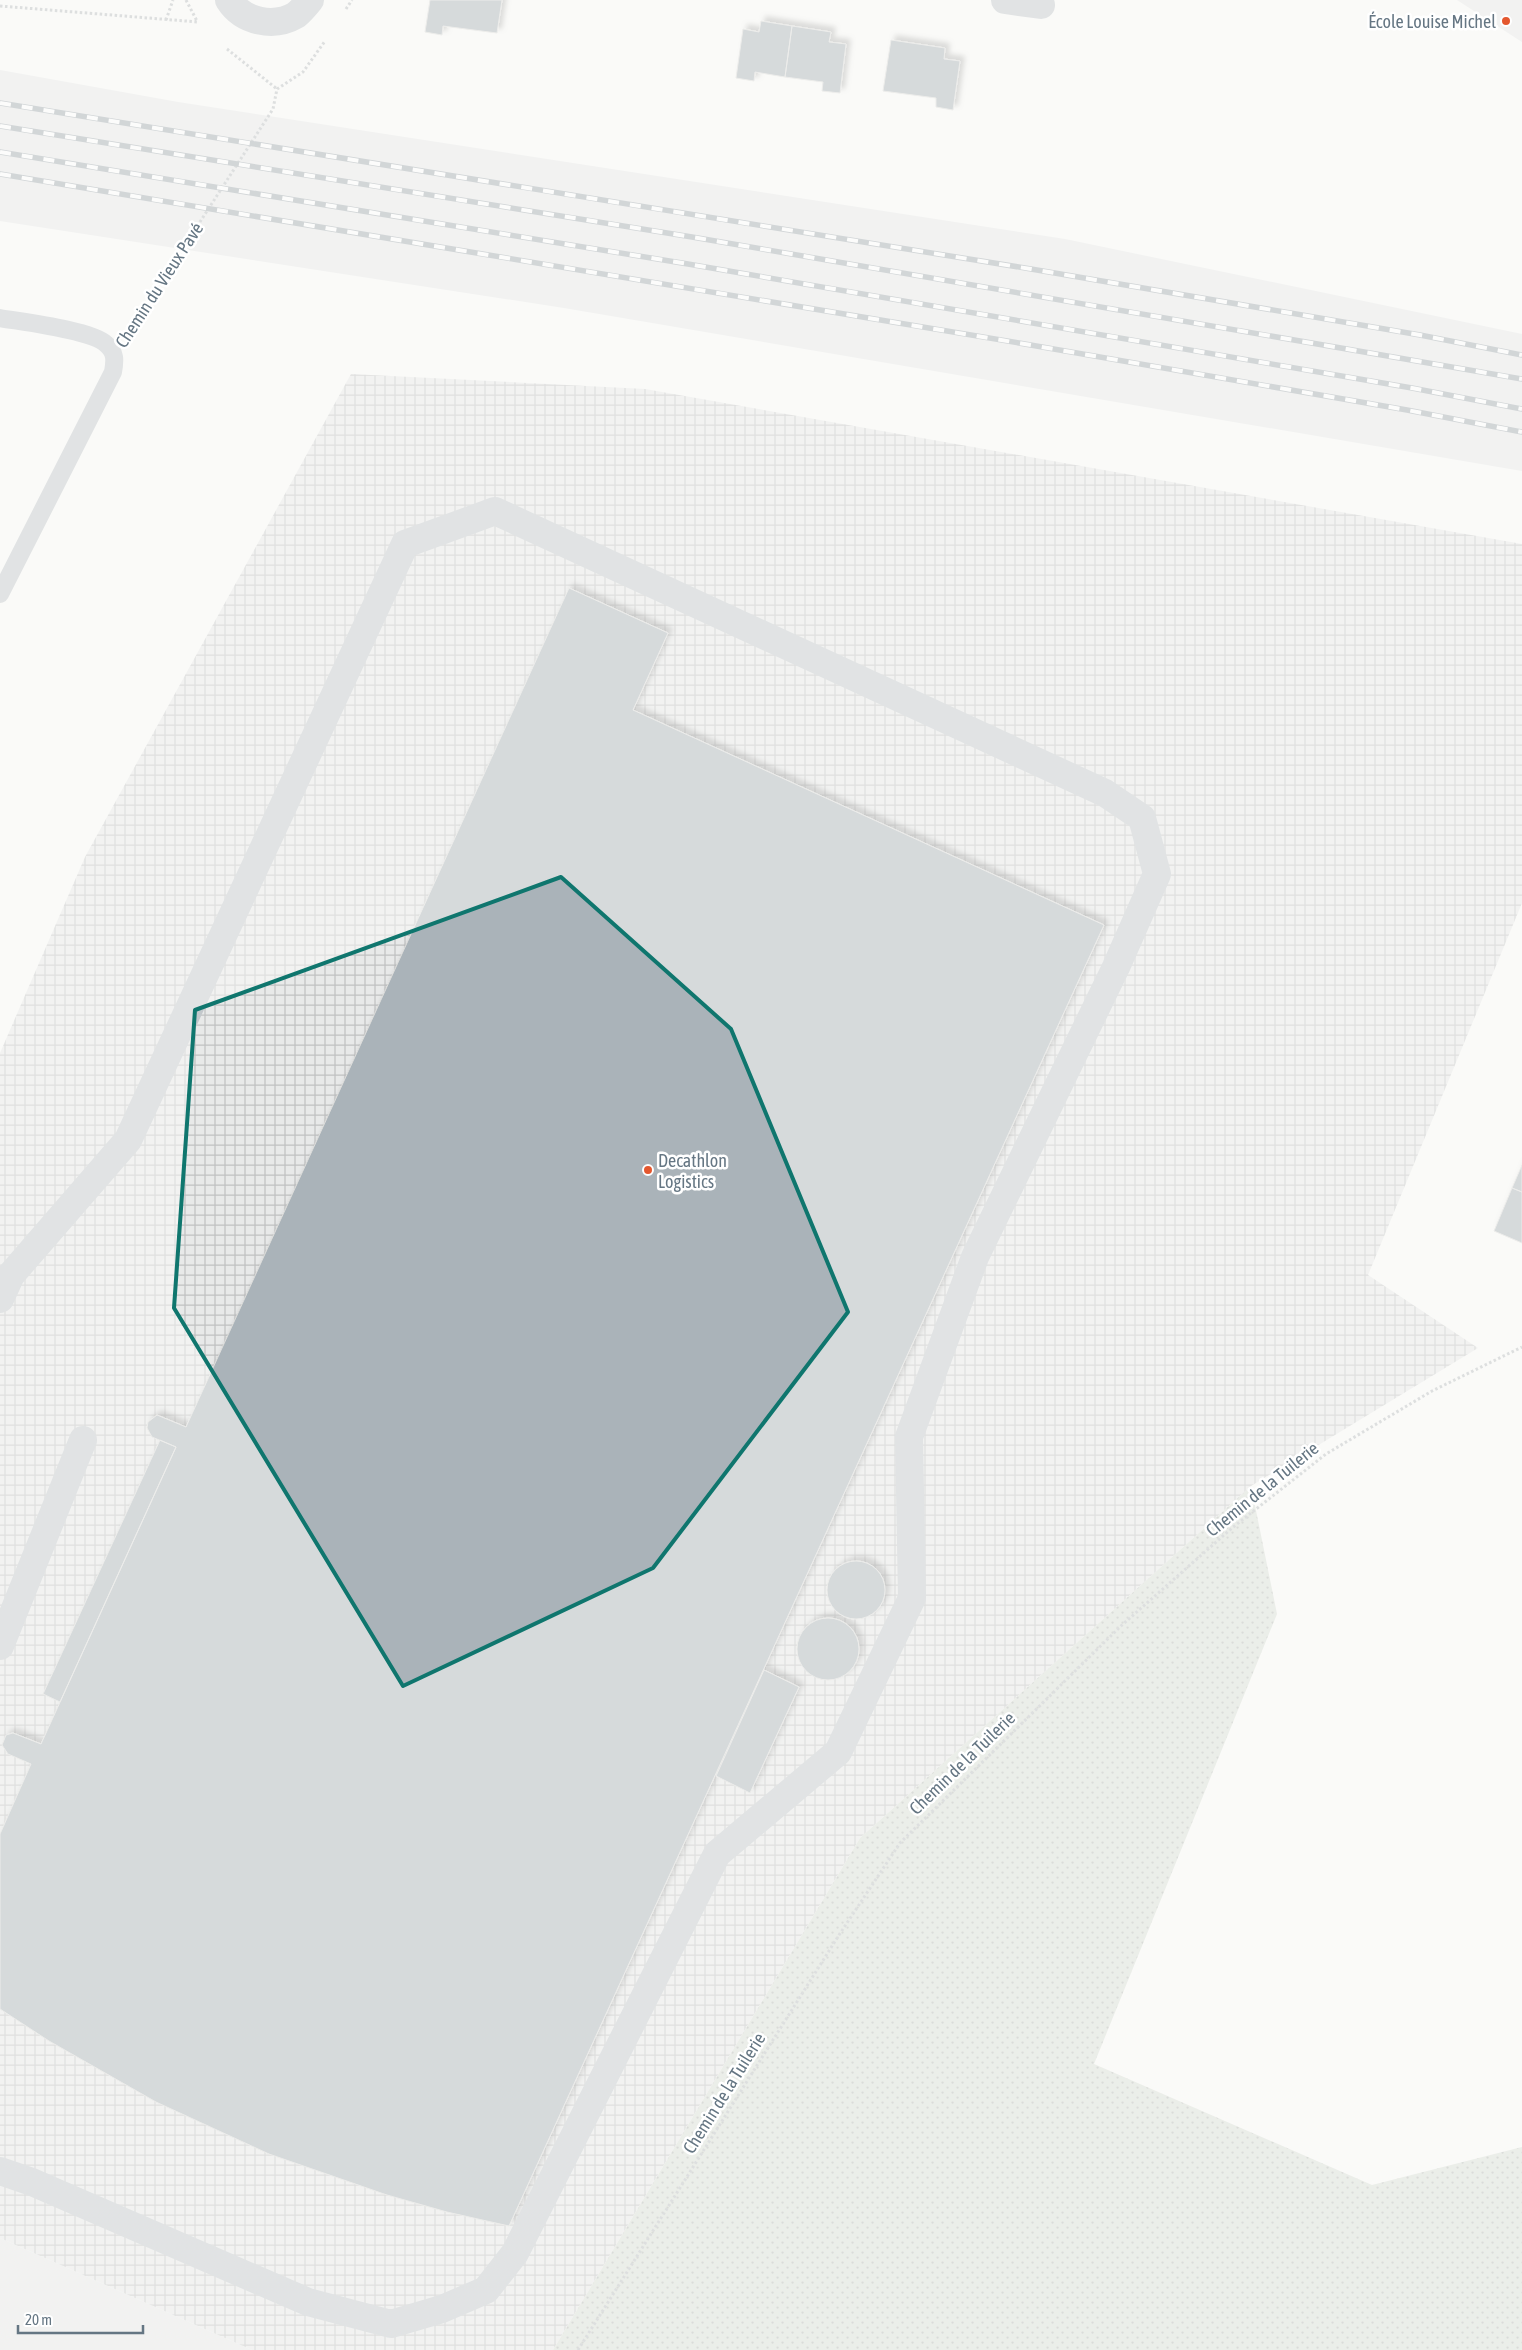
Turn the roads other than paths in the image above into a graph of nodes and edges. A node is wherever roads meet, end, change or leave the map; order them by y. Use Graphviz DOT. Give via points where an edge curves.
graph roads {
  1 [pos="229,0"];
  2 [pos="310,0"];
  3 [pos="1005,0"];
  4 [pos="1041,6"];
  5 [pos="0,318"];
  6 [pos="0,594"];
  7 [pos="0,1299"];
  8 [pos="83,1440"];
  9 [pos="0,1646"];
  10 [pos="0,2171"];
  1 -- 2 [label="street" via="244,15 261,22 280,22 297,14"];
  3 -- 4 [label="street"];
  5 -- 6 [label="lane, Chemin du Vieux Pavé" via="87,335 105,342 114,355 113,372"];
  7 -- 10 [label="street" via="11,1275 128,1140 405,544 495,511 1105,793 1142,818 1157,874 1116,967 975,1257 909,1437 912,1598 838,1752 717,1854 515,2253 486,2290 391,2324 308,2302"];
  8 -- 9 [label="street"];
}
